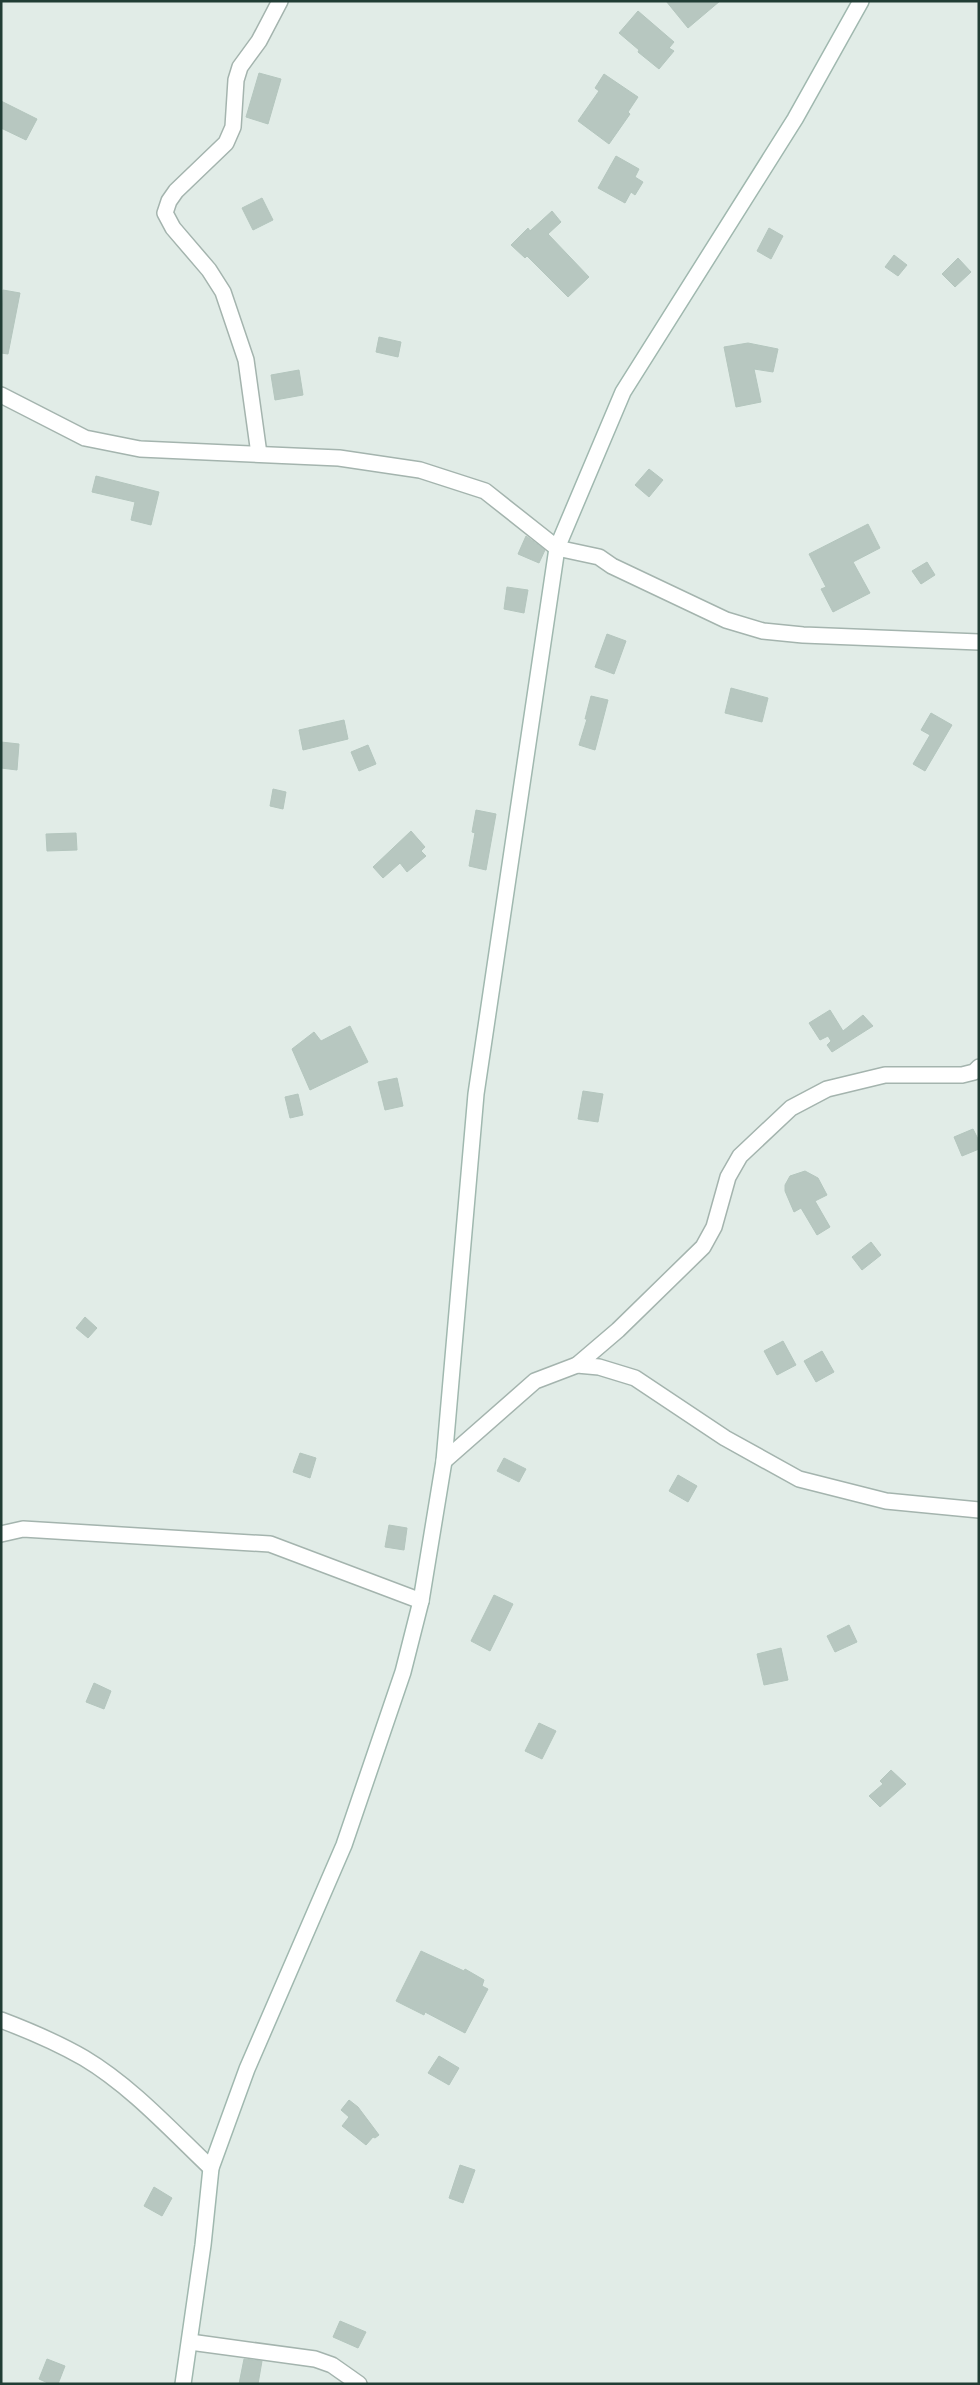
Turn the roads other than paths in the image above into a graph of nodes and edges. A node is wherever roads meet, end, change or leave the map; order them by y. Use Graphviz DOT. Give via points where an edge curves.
graph roads {
  1 [pos="280,1"];
  2 [pos="862,1"];
  3 [pos="1,396"];
  4 [pos="259,454"];
  5 [pos="557,548"];
  6 [pos="979,642"];
  7 [pos="979,1067"];
  8 [pos="577,1365"];
  9 [pos="444,1461"];
  10 [pos="979,1510"];
  11 [pos="1,1534"];
  12 [pos="421,1601"];
  13 [pos="1,2020"];
  14 [pos="211,2168"];
  15 [pos="190,2342"];
  16 [pos="183,2384"];
  17 [pos="359,2384"];
  1 -- 4 [label="street" via="259,41 240,67 233,127 226,143 176,191 166,213 173,228 209,270 223,292 246,360"];
  2 -- 5 [label="street" via="795,119 623,392"];
  3 -- 4 [label="street" via="85,438 140,449"];
  4 -- 5 [label="street" via="339,458 429,473 485,491"];
  5 -- 6 [label="street" via="599,557 726,620 763,631"];
  5 -- 9 [label="street" via="476,1094"];
  7 -- 8 [label="street" via="962,1075 885,1075 827,1089 791,1108 740,1156 728,1177 714,1227 703,1247"];
  8 -- 9 [label="street" via="535,1381"];
  8 -- 10 [label="street" via="599,1367 635,1378 726,1438 799,1479 886,1501"];
  9 -- 12 [label="street"];
  11 -- 12 [label="street" via="23,1529 270,1544"];
  12 -- 14 [label="street" via="403,1672 344,1845 247,2069"];
  13 -- 14 [label="street" via="86,2059 124,2087"];
  14 -- 15 [label="street"];
  15 -- 16 [label="street"];
  15 -- 17 [label="street" via="315,2358"];
}
